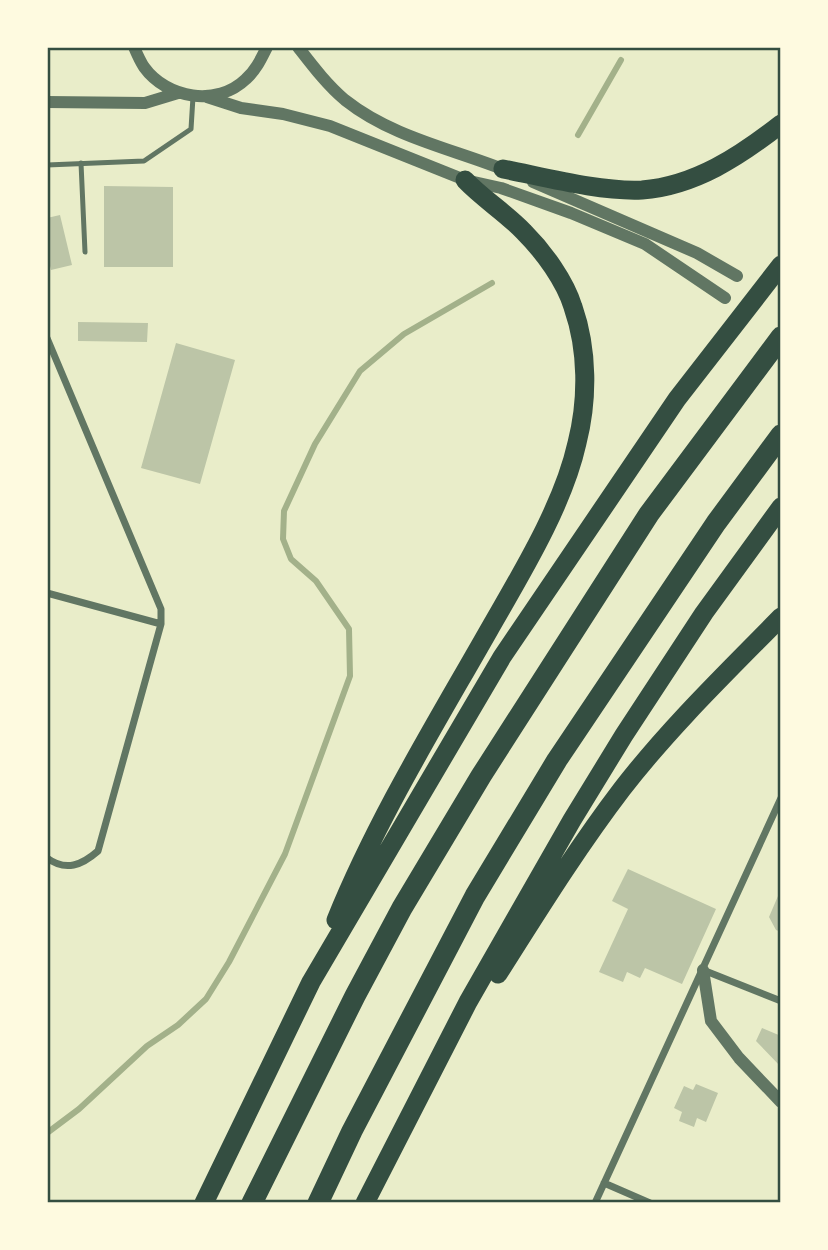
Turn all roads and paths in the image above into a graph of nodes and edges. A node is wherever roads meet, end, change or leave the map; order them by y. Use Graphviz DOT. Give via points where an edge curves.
graph roads {
  1 [pos="134,47"];
  2 [pos="267,47"];
  3 [pos="298,47"];
  4 [pos="178,93"];
  5 [pos="193,96"];
  6 [pos="207,96"];
  7 [pos="47,102"];
  8 [pos="781,124"];
  9 [pos="50,163"];
  10 [pos="81,163"];
  11 [pos="503,169"];
  12 [pos="465,180"];
  13 [pos="85,252"];
  14 [pos="781,265"];
  15 [pos="737,276"];
  16 [pos="725,298"];
  17 [pos="781,337"];
  18 [pos="47,338"];
  19 [pos="781,435"];
  20 [pos="781,507"];
  21 [pos="47,593"];
  22 [pos="781,617"];
  23 [pos="161,624"];
  24 [pos="781,798"];
  25 [pos="47,858"];
  26 [pos="703,970"];
  27 [pos="311,982"];
  28 [pos="781,1001"];
  29 [pos="421,1096"];
  30 [pos="781,1102"];
  31 [pos="604,1183"];
  32 [pos="204,1203"];
  33 [pos="253,1203"];
  34 [pos="318,1203"];
  35 [pos="365,1203"];
  36 [pos="594,1203"];
  37 [pos="650,1203"];
  1 -- 4 [label="street" via="144,67"];
  2 -- 6 [label="street" via="245,81"];
  3 -- 11 [label="street" via="344,99 364,113 419,140"];
  4 -- 5 [label="street"];
  4 -- 7 [label="street" via="145,103"];
  5 -- 6 [label="street"];
  5 -- 10 [label="lane" via="191,129 145,161"];
  6 -- 12 [label="street" via="241,108 330,126"];
  8 -- 11 [label="highway" via="730,162 674,184 642,190"];
  9 -- 10 [label="lane"];
  10 -- 13 [label="lane"];
  11 -- 15 [label="street" via="661,236"];
  12 -- 16 [label="street" via="500,188 624,234"];
  12 -- 27 [label="highway" via="525,232 573,306 584,365 578,443 566,480 520,576 402,782 350,886"];
  14 -- 27 [label="highway" via="677,399 502,657"];
  17 -- 33 [label="highway" via="649,514 481,775 390,930"];
  18 -- 23 [label="street" via="161,609"];
  19 -- 34 [label="highway" via="716,523 557,760 475,897"];
  20 -- 29 [label="highway" via="705,613 596,781 468,1002"];
  21 -- 23 [label="street"];
  22 -- 29 [label="highway" via="676,724 622,789 562,873"];
  23 -- 25 [label="street" via="98,851 85,862 68,867"];
  24 -- 26 [label="street"];
  26 -- 28 [label="street"];
  26 -- 30 [label="street" via="711,1021"];
  26 -- 31 [label="street"];
  27 -- 32 [label="highway"];
  29 -- 35 [label="highway"];
  31 -- 36 [label="street"];
  31 -- 37 [label="street"];
}
